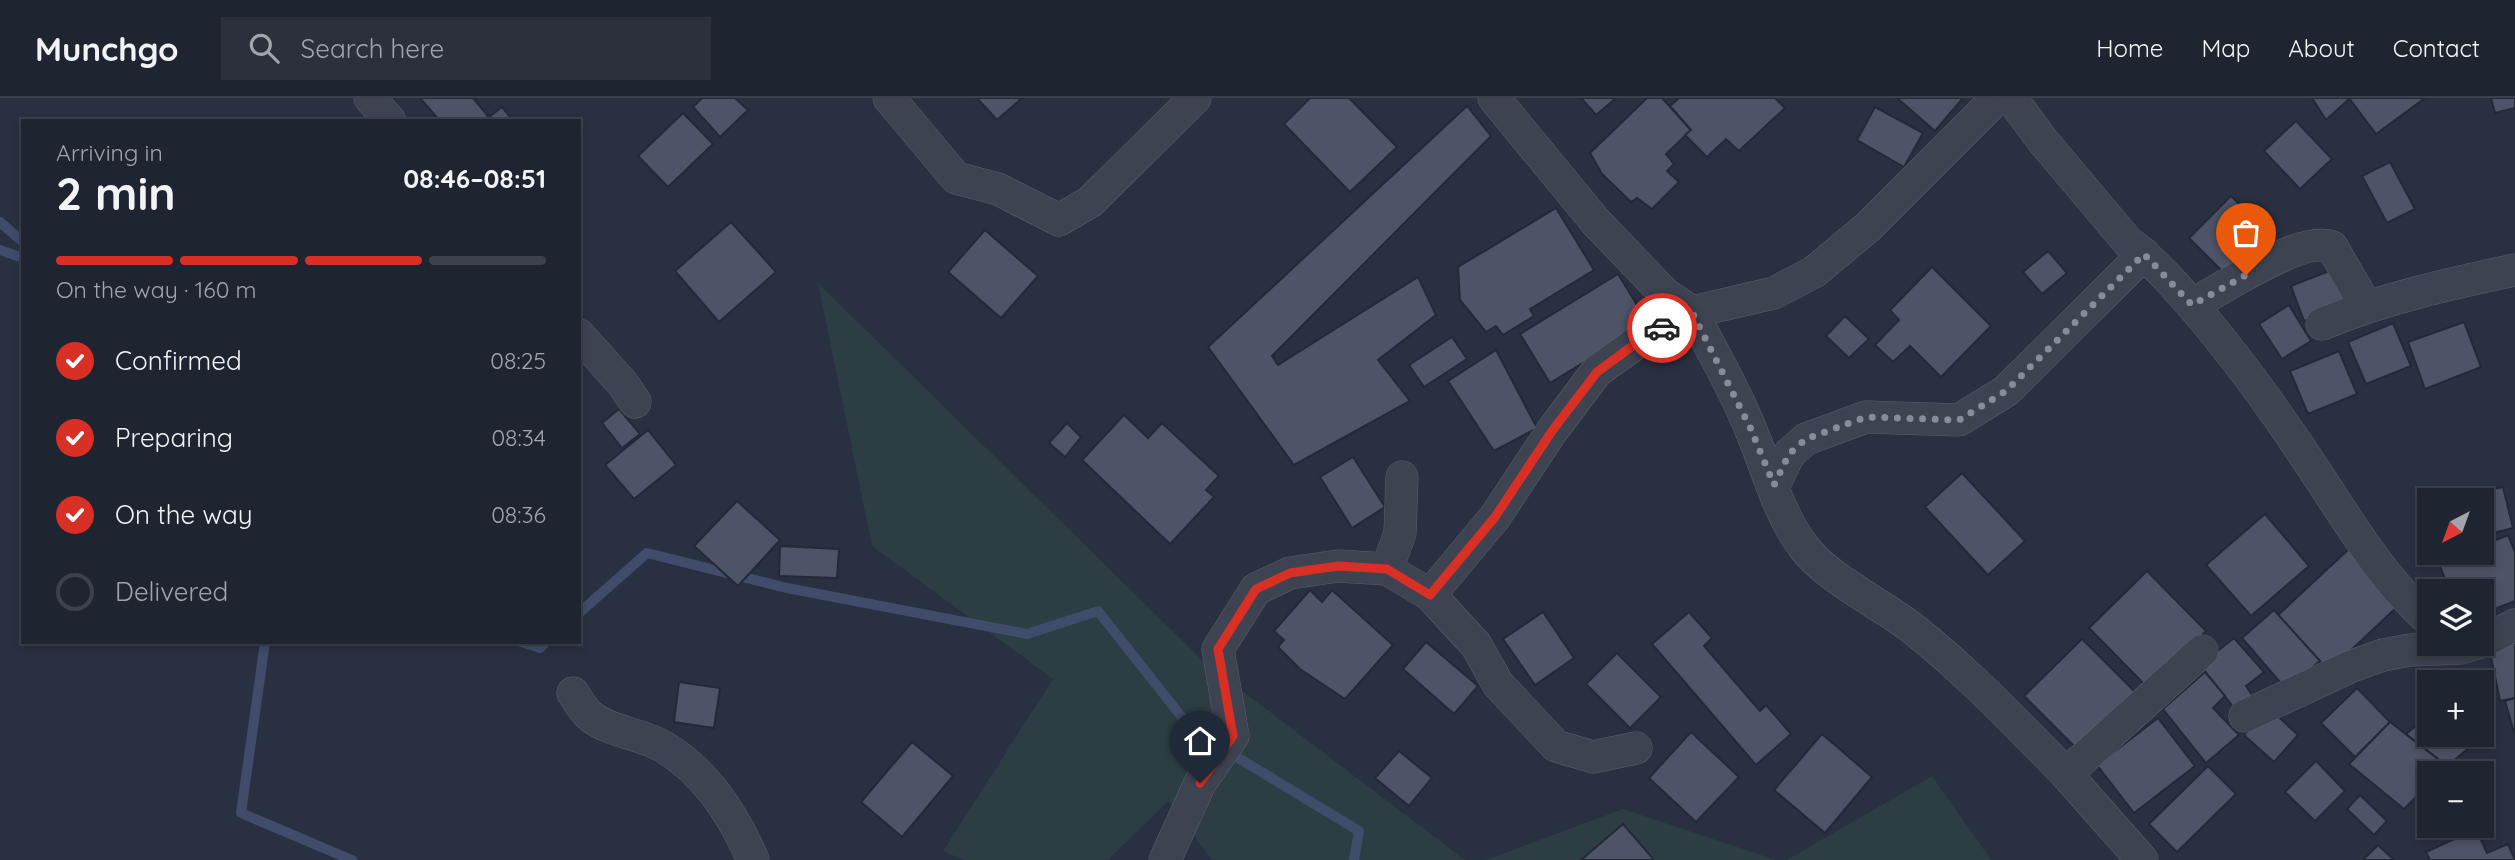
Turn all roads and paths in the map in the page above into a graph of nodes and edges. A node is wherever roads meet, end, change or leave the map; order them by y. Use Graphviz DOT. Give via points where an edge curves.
graph roads {
  1 [pos="889,98"];
  2 [pos="1195,98"];
  3 [pos="1494,98"];
  4 [pos="1997,98"];
  5 [pos="2011,98"];
  6 [pos="2144,254"];
  7 [pos="2515,270"];
  8 [pos="2192,305"];
  9 [pos="2366,306"];
  10 [pos="1692,312"];
  11 [pos="2322,324"];
  12 [pos="581,337"];
  13 [pos="635,402"];
  14 [pos="1402,477"];
  15 [pos="1774,485"];
  16 [pos="1387,569"];
  17 [pos="1430,595"];
  18 [pos="2417,610"];
  19 [pos="2515,625"];
  20 [pos="2494,634"];
  21 [pos="2417,649"];
  22 [pos="2202,651"];
  23 [pos="573,693"];
  24 [pos="2245,716"];
  25 [pos="1636,748"];
  26 [pos="2066,774"];
  27 [pos="752,860"];
  28 [pos="1165,860"];
  29 [pos="2142,860"];
  1 -- 2 [label="street" via="956,178 998,189 1059,220 1090,202"];
  3 -- 10 [label="street" via="1596,222 1665,294"];
  4 -- 10 [label="street" via="1868,227 1814,272 1774,293"];
  5 -- 6 [label="street" via="2128,242"];
  6 -- 8 [label="street"];
  6 -- 15 [label="street" via="2006,391 1959,420 1866,417 1806,439 1789,454"];
  7 -- 9 [label="street"];
  8 -- 9 [label="street" via="2264,263 2324,243 2339,257"];
  8 -- 18 [label="street" via="2272,408 2360,540"];
  9 -- 11 [label="street"];
  10 -- 15 [label="street"];
  10 -- 17 [label="street" via="1642,339 1597,372 1495,517"];
  12 -- 13 [label="street"];
  14 -- 16 [label="street" via="1400,533"];
  15 -- 26 [label="street" via="1789,524 1821,565 1943,653"];
  16 -- 17 [label="street"];
  16 -- 28 [label="street" via="1314,569 1290,573 1256,589 1218,649 1233,736 1200,783"];
  17 -- 25 [label="street" via="1476,645 1498,684 1556,746 1593,757"];
  19 -- 20 [label="street"];
  21 -- 24 [label="street" via="2383,655 2340,671"];
  22 -- 26 [label="street"];
  23 -- 27 [label="street" via="588,715 663,746 690,768 731,814"];
  26 -- 29 [label="street"];
}
